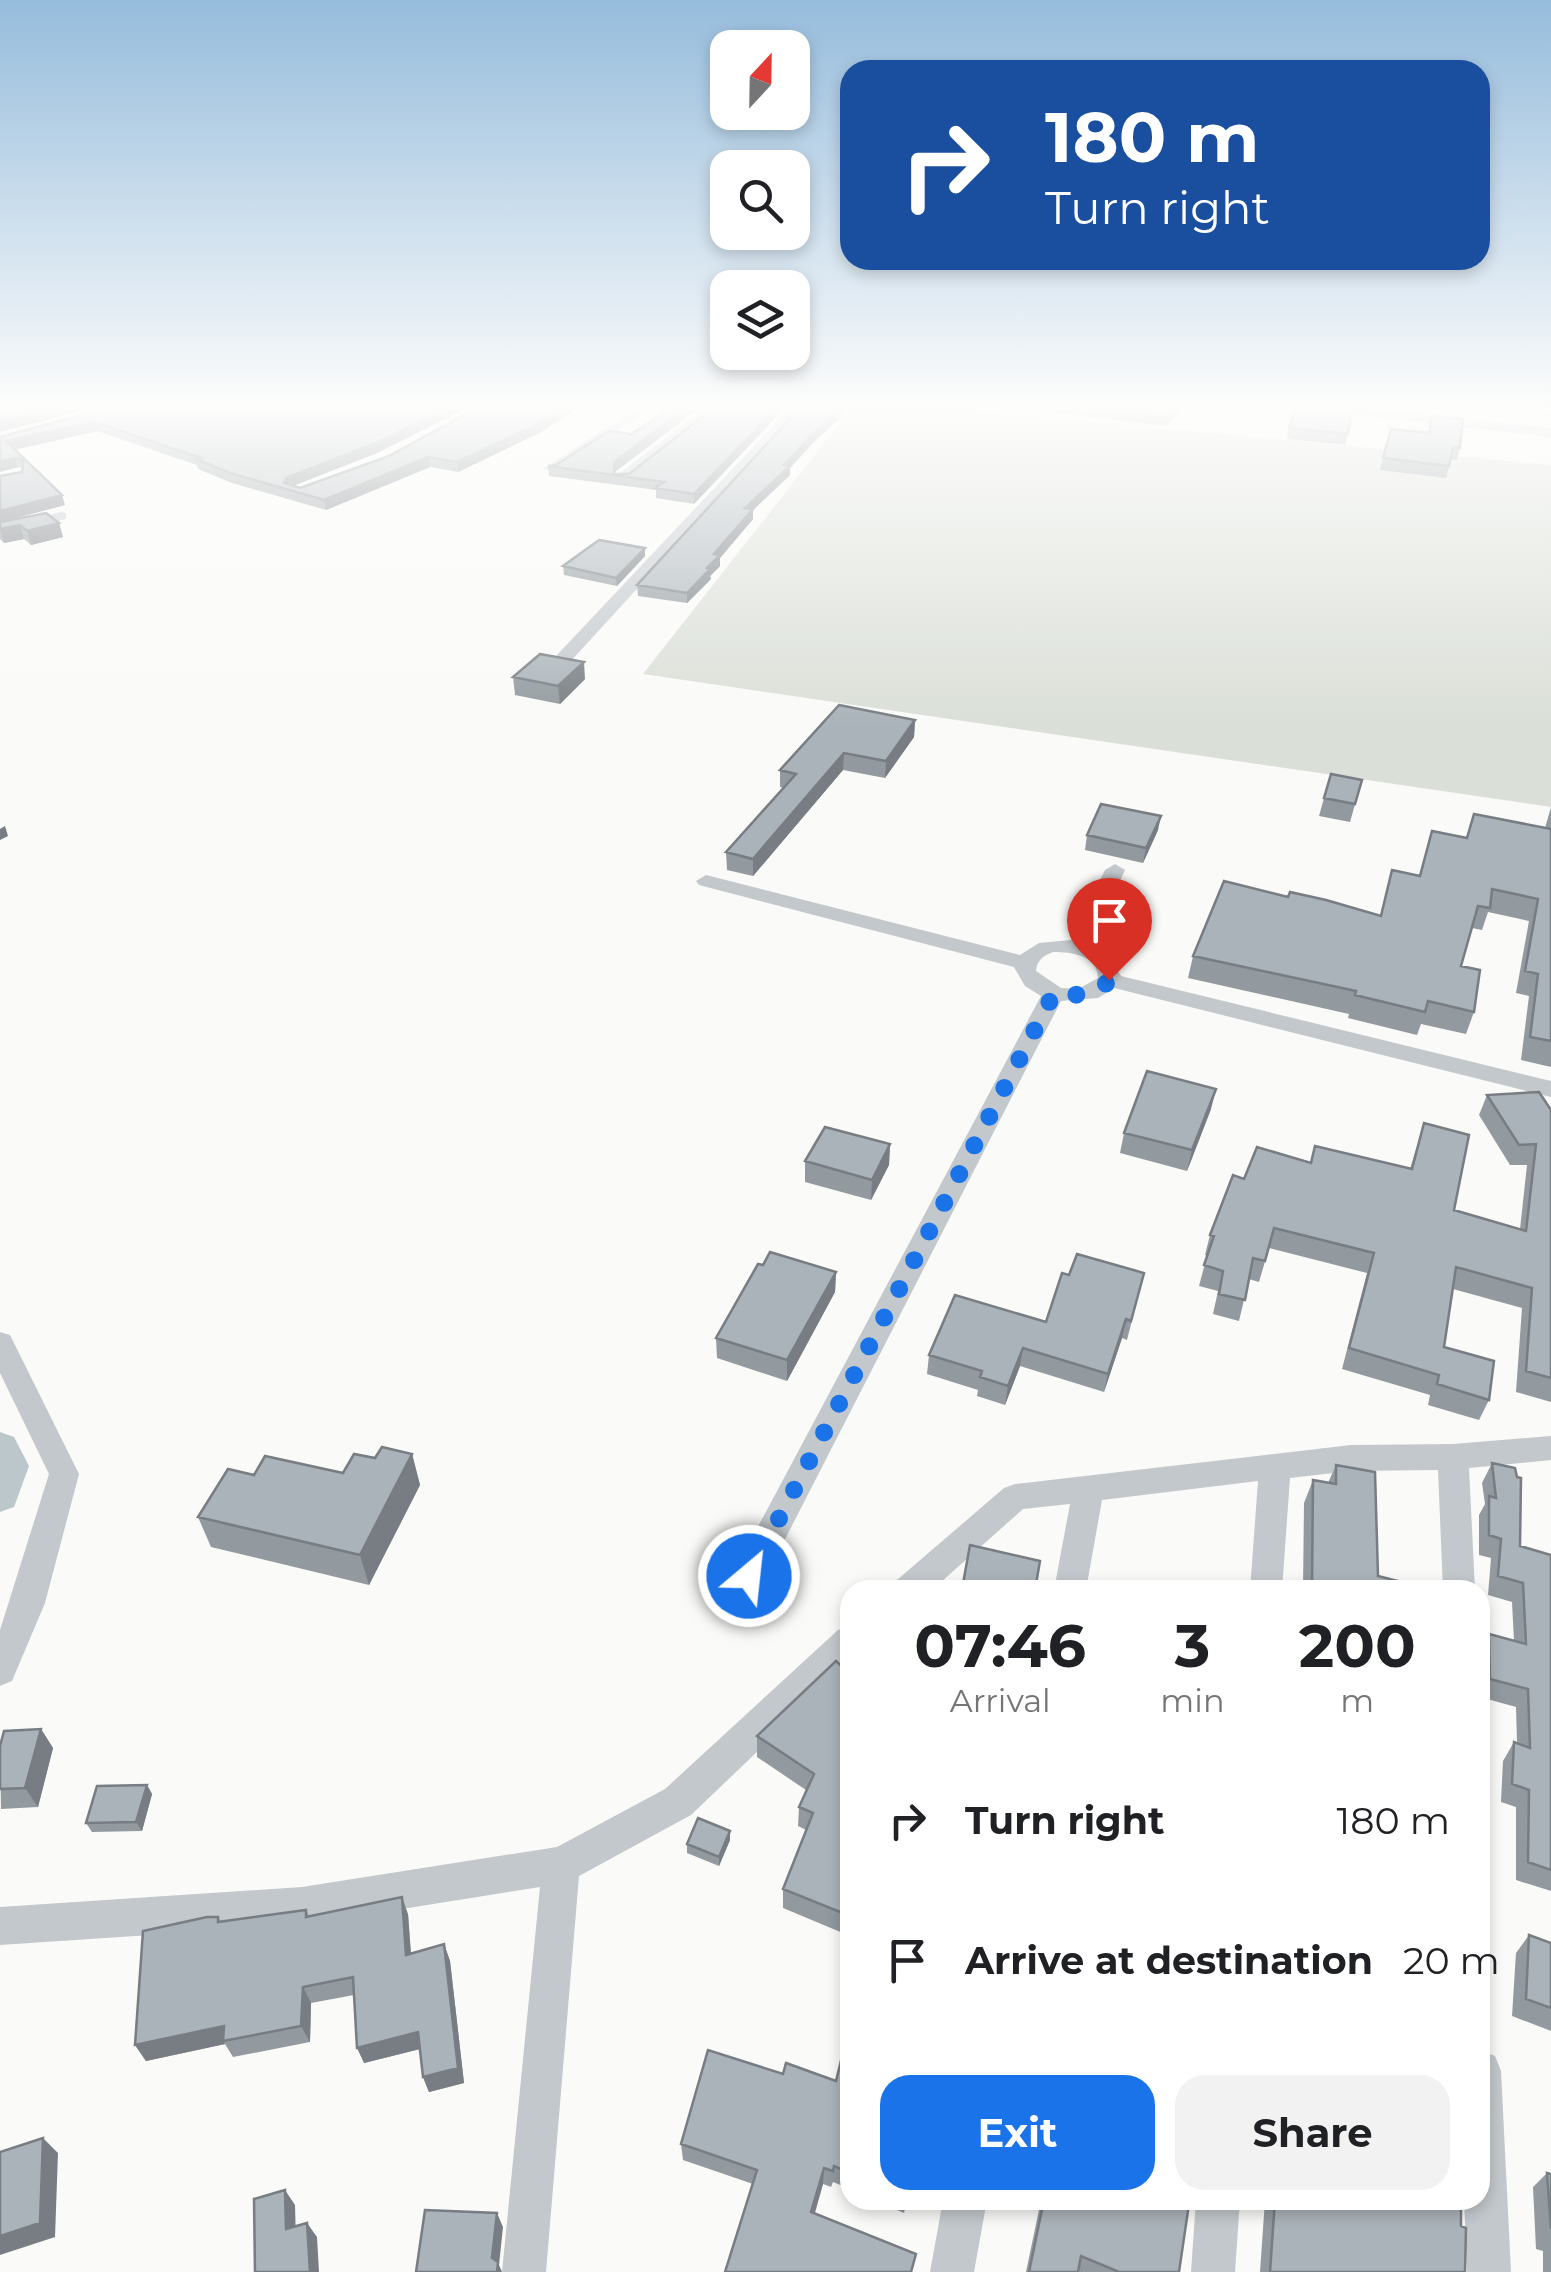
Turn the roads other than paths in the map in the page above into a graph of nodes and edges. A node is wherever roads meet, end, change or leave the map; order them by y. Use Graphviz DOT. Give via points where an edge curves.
graph roads {
  1 [pos="697,515"];
  2 [pos="61,516"];
  3 [pos="0,530"];
  4 [pos="563,659"];
  5 [pos="1115,870"];
  6 [pos="706,881"];
  7 [pos="1078,947"];
  8 [pos="1025,963"];
  9 [pos="1109,980"];
  10 [pos="1054,993"];
  11 [pos="1551,1089"];
  12 [pos="0,1343"];
  13 [pos="1551,1448"];
  14 [pos="1453,1456"];
  15 [pos="1276,1467"];
  16 [pos="1088,1489"];
  17 [pos="749,1576"];
  18 [pos="920,1580"];
  19 [pos="1072,1580"];
  20 [pos="1267,1580"];
  21 [pos="1459,1580"];
  22 [pos="840,1650"];
  23 [pos="0,1670"];
  24 [pos="561,1865"];
  25 [pos="0,1926"];
  26 [pos="962,2210"];
  27 [pos="1217,2210"];
  28 [pos="1486,2210"];
  29 [pos="524,2272"];
  30 [pos="952,2272"];
  31 [pos="1212,2272"];
  32 [pos="1489,2272"];
  1 -- 4 [label="street"];
  2 -- 3 [label="street"];
  5 -- 7 [label="street"];
  6 -- 8 [label="street"];
  7 -- 8 [label="street" via="1039,950"];
  7 -- 9 [label="street" via="1100,957"];
  8 -- 10 [label="street" via="1031,980"];
  9 -- 10 [label="street" via="1083,995"];
  9 -- 11 [label="street"];
  10 -- 17 [label="street"];
  12 -- 23 [label="street" via="64,1474 28,1603"];
  13 -- 14 [label="street"];
  14 -- 15 [label="street"];
  14 -- 21 [label="street"];
  15 -- 16 [label="street"];
  15 -- 20 [label="street"];
  16 -- 18 [label="street" via="1015,1498"];
  16 -- 19 [label="street"];
  22 -- 24 [label="street" via="678,1802"];
  24 -- 25 [label="street" via="302,1906"];
  24 -- 29 [label="street"];
  26 -- 30 [label="street"];
  27 -- 31 [label="street"];
  28 -- 32 [label="street"];
}
